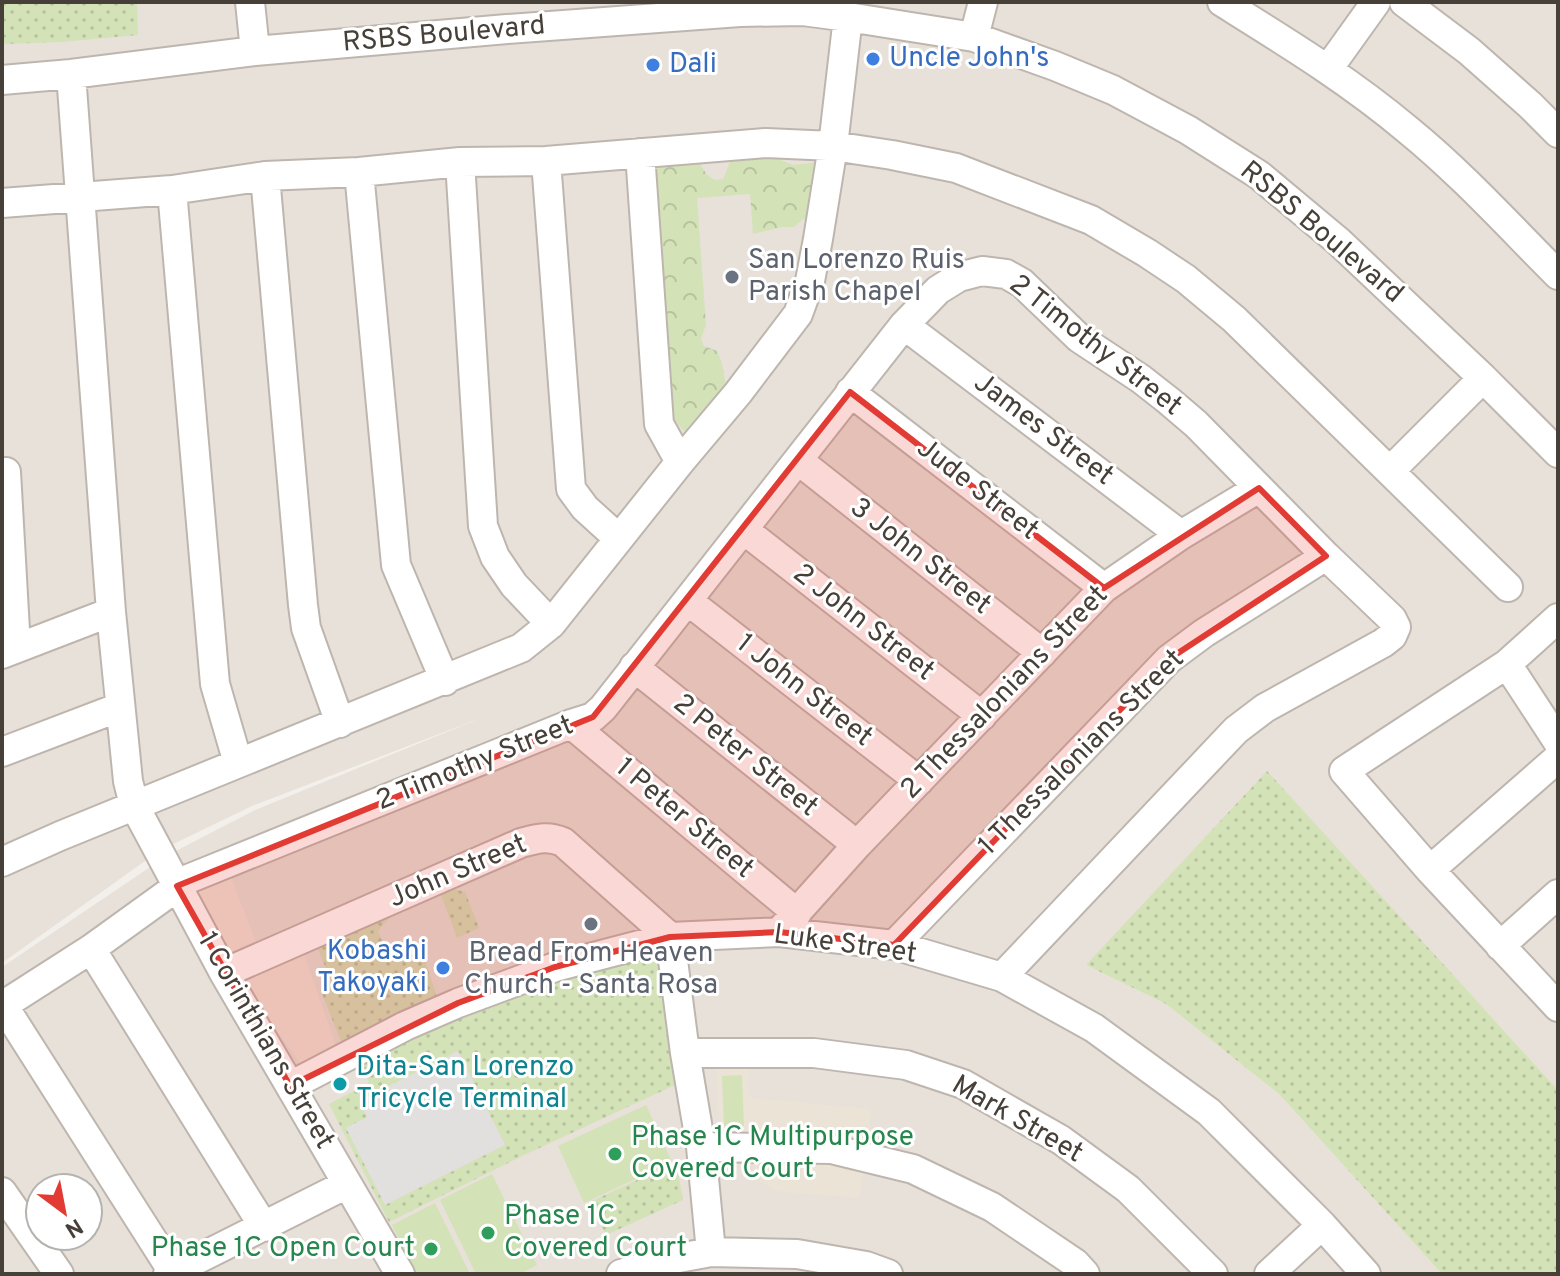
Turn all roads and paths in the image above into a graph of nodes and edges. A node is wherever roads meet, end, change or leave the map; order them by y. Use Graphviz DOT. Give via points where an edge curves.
graph roads {
  1 [pos="250,2"];
  2 [pos="983,2"];
  3 [pos="1222,2"];
  4 [pos="1376,2"];
  5 [pos="1404,2"];
  6 [pos="848,17"];
  7 [pos="974,37"];
  8 [pos="255,51"];
  9 [pos="1328,69"];
  10 [pos="71,74"];
  11 [pos="2,80"];
  12 [pos="1558,133"];
  13 [pos="833,146"];
  14 [pos="640,153"];
  15 [pos="546,161"];
  16 [pos="460,162"];
  17 [pos="359,172"];
  18 [pos="265,176"];
  19 [pos="172,190"];
  20 [pos="80,198"];
  21 [pos="2,203"];
  22 [pos="1558,275"];
  23 [pos="904,325"];
  24 [pos="1483,378"];
  25 [pos="850,392"];
  26 [pos="1558,453"];
  27 [pos="799,461"];
  28 [pos="680,462"];
  29 [pos="1390,471"];
  30 [pos="6,472"];
  31 [pos="1259,488"];
  32 [pos="744,530"];
  33 [pos="1181,535"];
  34 [pos="618,538"];
  35 [pos="1326,556"];
  36 [pos="1508,587"];
  37 [pos="1104,588"];
  38 [pos="688,601"];
  39 [pos="111,612"];
  40 [pos="1558,618"];
  41 [pos="551,624"];
  42 [pos="9,651"];
  43 [pos="1042,653"];
  44 [pos="1507,664"];
  45 [pos="634,667"];
  46 [pos="445,681"];
  47 [pos="120,707"];
  48 [pos="982,716"];
  49 [pos="340,723"];
  50 [pos="571,724"];
  51 [pos="1558,742"];
  52 [pos="2,752"];
  53 [pos="1558,758"];
  54 [pos="238,763"];
  55 [pos="919,781"];
  56 [pos="134,805"];
  57 [pos="857,845"];
  58 [pos="2,862"];
  59 [pos="1430,870"];
  60 [pos="177,886"];
  61 [pos="1558,894"];
  62 [pos="788,923"];
  63 [pos="670,937"];
  64 [pos="894,945"];
  65 [pos="1500,946"];
  66 [pos="91,949"];
  67 [pos="224,973"];
  68 [pos="1002,977"];
  69 [pos="2,1006"];
  70 [pos="1558,1007"];
  71 [pos="685,1053"];
  72 [pos="290,1086"];
  73 [pos="701,1147"];
  74 [pos="347,1184"];
  75 [pos="2,1192"];
  76 [pos="1322,1225"];
  77 [pos="264,1227"];
  78 [pos="711,1252"];
  79 [pos="393,1272"];
  80 [pos="170,1273"];
  81 [pos="59,1274"];
  82 [pos="621,1274"];
  83 [pos="888,1274"];
  84 [pos="1085,1274"];
  85 [pos="1213,1274"];
  86 [pos="1269,1274"];
  87 [pos="1366,1274"];
  1 -- 8 [label="street"];
  2 -- 7 [label="street"];
  3 -- 9 [label="street"];
  4 -- 9 [label="street"];
  5 -- 12 [label="street" via="1469,51"];
  6 -- 7 [label="street, RSBS Boulevard"];
  6 -- 8 [label="street, RSBS Boulevard" via="740,12"];
  6 -- 13 [label="street"];
  7 -- 24 [label="street, RSBS Boulevard" via="1113,90 1259,175 1338,241"];
  8 -- 10 [label="street, RSBS Boulevard"];
  9 -- 22 [label="street" via="1408,129"];
  10 -- 11 [label="street, RSBS Boulevard"];
  10 -- 20 [label="street, 1 Corinthians Street"];
  13 -- 14 [label="street" via="766,143"];
  13 -- 28 [label="street" via="810,281 798,314"];
  13 -- 29 [label="street" via="956,168 1091,220 1186,279 1234,319"];
  14 -- 15 [label="street"];
  14 -- 28 [label="street" via="659,424"];
  15 -- 16 [label="street"];
  15 -- 34 [label="street" via="571,489"];
  16 -- 17 [label="street"];
  16 -- 41 [label="street" via="483,526 514,585"];
  17 -- 18 [label="street"];
  17 -- 46 [label="street" via="396,565"];
  18 -- 19 [label="street"];
  18 -- 49 [label="street" via="306,628"];
  19 -- 20 [label="street"];
  19 -- 54 [label="street" via="215,684"];
  20 -- 21 [label="street"];
  20 -- 39 [label="street, 1 Corinthians Street"];
  23 -- 25 [label="street, 2 Timothy Street"];
  23 -- 31 [label="street, 2 Timothy Street" via="938,290 959,277 982,271 1006,274 1079,338 1169,401"];
  23 -- 33 [label="street, James Street"];
  24 -- 26 [label="street, RSBS Boulevard"];
  24 -- 29 [label="street"];
  25 -- 27 [label="street, 2 Timothy Street"];
  25 -- 37 [label="street, Jude Street"];
  27 -- 32 [label="street, 2 Timothy Street"];
  27 -- 43 [label="street, 3 John Street"];
  28 -- 34 [label="street"];
  29 -- 36 [label="street"];
  30 -- 42 [label="street"];
  31 -- 33 [label="street, 2 Thessalonians Street"];
  31 -- 35 [label="street, 2 Timothy Street"];
  32 -- 38 [label="street, 2 Timothy Street"];
  32 -- 48 [label="street, 2 John Street"];
  33 -- 37 [label="street, 2 Thessalonians Street"];
  34 -- 41 [label="street"];
  35 -- 64 [label="street, 1 Thessalonians Street" via="1169,659"];
  35 -- 68 [label="street, 2 Timothy Street" via="1392,619 1392,636 1236,730"];
  37 -- 43 [label="street, 2 Thessalonians Street"];
  38 -- 45 [label="street, 2 Timothy Street"];
  38 -- 55 [label="street, 1 John Street"];
  39 -- 42 [label="street"];
  39 -- 47 [label="street, 1 Corinthians Street"];
  40 -- 44 [label="street"];
  41 -- 46 [label="street" via="521,648"];
  43 -- 48 [label="street, 2 Thessalonians Street"];
  44 -- 51 [label="street"];
  44 -- 59 [label="street" via="1344,771"];
  45 -- 50 [label="street, 2 Timothy Street" via="603,708"];
  45 -- 57 [label="street, 2 Peter Street"];
  46 -- 49 [label="street"];
  47 -- 52 [label="street"];
  47 -- 56 [label="street, 1 Corinthians Street"];
  48 -- 55 [label="street, 2 Thessalonians Street"];
  49 -- 54 [label="street"];
  50 -- 60 [label="street, 2 Timothy Street"];
  50 -- 62 [label="street, 1 Peter Street"];
  53 -- 59 [label="street"];
  54 -- 56 [label="street"];
  55 -- 57 [label="street, 2 Thessalonians Street"];
  56 -- 58 [label="street"];
  56 -- 60 [label="street, 1 Corinthians Street"];
  57 -- 62 [label="street, 2 Thessalonians Street"];
  59 -- 65 [label="street"];
  60 -- 66 [label="street, 2 Timothy Street"];
  60 -- 67 [label="street, 1 Corinthians Street"];
  61 -- 65 [label="street"];
  62 -- 63 [label="street, Luke Street"];
  62 -- 64 [label="street, Luke Street"];
  63 -- 67 [label="street, John Street" via="563,842 539,838"];
  63 -- 71 [label="street"];
  63 -- 72 [label="street, Luke Street" via="555,967 458,1003"];
  64 -- 68 [label="street, Luke Street"];
  65 -- 70 [label="street"];
  66 -- 69 [label="street, 2 Timothy Street"];
  66 -- 77 [label="street"];
  67 -- 72 [label="street, 1 Corinthians Street"];
  68 -- 76 [label="street, Luke Street" via="1094,1028 1209,1112"];
  69 -- 80 [label="street"];
  71 -- 73 [label="street"];
  71 -- 85 [label="street, Mark Street" via="814,1053 906,1065 963,1084 1061,1140 1128,1189"];
  72 -- 74 [label="street, 1 Corinthians Street"];
  73 -- 78 [label="street"];
  73 -- 84 [label="street" via="831,1149 913,1169 992,1207"];
  74 -- 77 [label="street"];
  74 -- 79 [label="street, 1 Corinthians Street"];
  75 -- 81 [label="street"];
  76 -- 86 [label="street"];
  76 -- 87 [label="street, Luke Street"];
  77 -- 80 [label="street"];
  78 -- 82 [label="street"];
  78 -- 83 [label="street" via="797,1254"];
}
